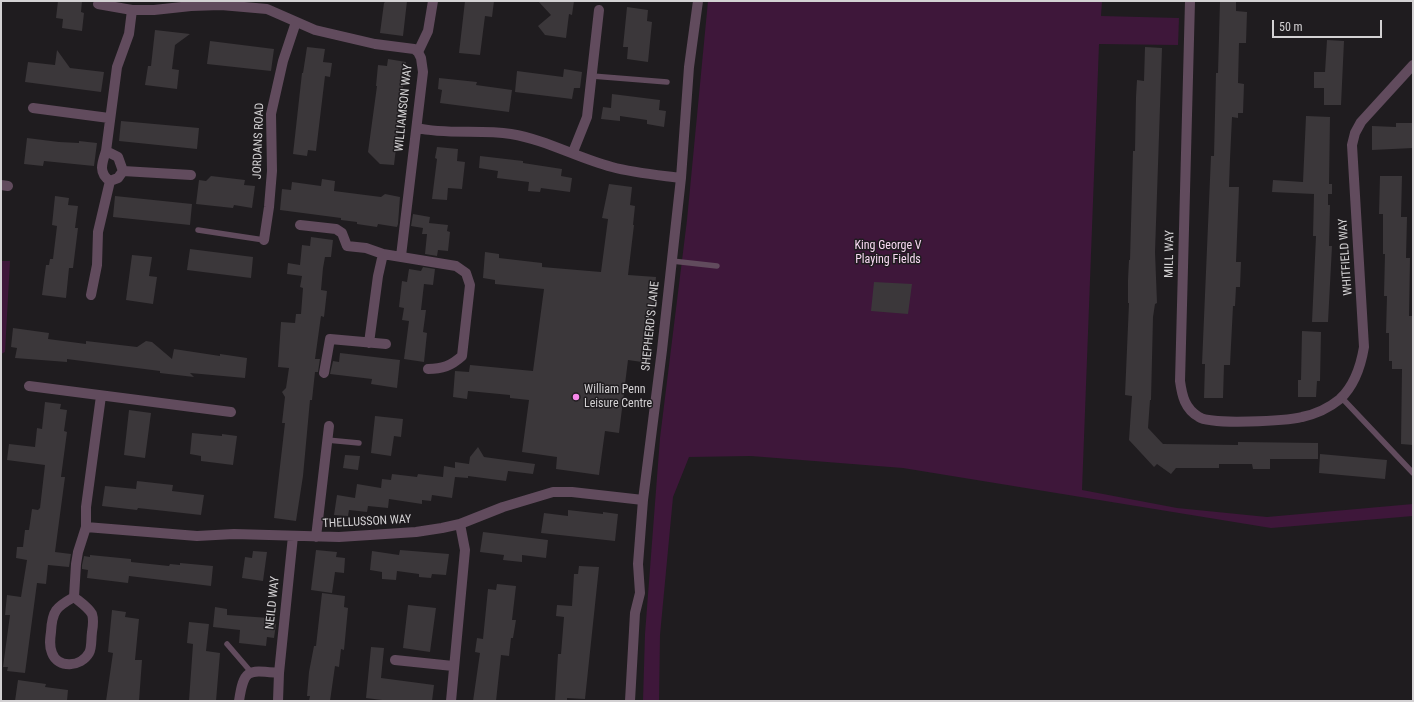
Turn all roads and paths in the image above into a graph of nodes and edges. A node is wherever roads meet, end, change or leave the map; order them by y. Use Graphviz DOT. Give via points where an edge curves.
graph roads {
  1 [pos="433,1"];
  2 [pos="698,1"];
  3 [pos="1190,1"];
  4 [pos="98,4"];
  5 [pos="115,4"];
  6 [pos="268,5"];
  7 [pos="132,10"];
  8 [pos="599,10"];
  9 [pos="296,22"];
  10 [pos="418,52"];
  11 [pos="1413,65"];
  12 [pos="592,76"];
  13 [pos="667,82"];
  14 [pos="33,108"];
  15 [pos="109,118"];
  16 [pos="417,128"];
  17 [pos="106,151"];
  18 [pos="573,152"];
  19 [pos="123,171"];
  20 [pos="191,175"];
  21 [pos="681,178"];
  22 [pos="110,181"];
  23 [pos="300,225"];
  24 [pos="198,230"];
  25 [pos="264,240"];
  26 [pos="383,254"];
  27 [pos="401,256"];
  28 [pos="672,261"];
  29 [pos="717,266"];
  30 [pos="91,295"];
  31 [pos="369,342"];
  32 [pos="386,344"];
  33 [pos="428,370"];
  34 [pos="324,373"];
  35 [pos="29,386"];
  36 [pos="101,396"];
  37 [pos="1341,397"];
  38 [pos="231,412"];
  39 [pos="1281,420"];
  40 [pos="329,426"];
  41 [pos="327,440"];
  42 [pos="359,443"];
  43 [pos="1413,473"];
  44 [pos="643,500"];
  45 [pos="460,524"];
  46 [pos="86,528"];
  47 [pos="293,536"];
  48 [pos="316,537"];
  49 [pos="74,597"];
  50 [pos="227,644"];
  51 [pos="395,660"];
  52 [pos="453,666"];
  53 [pos="251,672"];
  54 [pos="279,673"];
  55 [pos="239,701"];
  56 [pos="278,701"];
  57 [pos="450,701"];
  58 [pos="630,701"];
  1 -- 10 [label="street" via="428,31"];
  2 -- 21 [label="street, SHEPHERD'S LANE" via="689,67"];
  3 -- 39 [label="street, MILL WAY" via="1180,381 1182,398 1194,414 1206,420"];
  4 -- 5 [label="street, WILLIAMSON WAY"];
  5 -- 7 [label="street, WILLIAMSON WAY"];
  6 -- 7 [label="street, WILLIAMSON WAY"];
  6 -- 9 [label="street, WILLIAMSON WAY"];
  7 -- 15 [label="street" via="129,34 117,67"];
  8 -- 12 [label="street"];
  9 -- 10 [label="street, WILLIAMSON WAY" via="315,30 375,44 410,48"];
  9 -- 25 [label="street, JORDANS ROAD" via="283,61 271,114 272,171"];
  10 -- 16 [label="street, WILLIAMSON WAY" via="423,63 423,72"];
  11 -- 37 [label="street, WHITFIELD WAY" via="1361,122 1352,146 1364,347 1357,374"];
  12 -- 13 [label="lane"];
  12 -- 18 [label="street" via="586,117"];
  14 -- 15 [label="street"];
  15 -- 17 [label="street"];
  16 -- 18 [label="street" via="511,134"];
  16 -- 27 [label="street, WILLIAMSON WAY"];
  17 -- 19 [label="street" via="118,157"];
  17 -- 22 [label="street" via="101,168 103,175"];
  18 -- 21 [label="street" via="612,167"];
  19 -- 20 [label="street"];
  19 -- 22 [label="street" via="118,178"];
  21 -- 28 [label="street, SHEPHERD'S LANE"];
  22 -- 30 [label="street" via="98,232 97,265"];
  23 -- 26 [label="street" via="336,229 342,234 347,246 366,248"];
  24 -- 25 [label="lane"];
  26 -- 27 [label="street"];
  26 -- 31 [label="street"];
  27 -- 33 [label="street" via="462,268 469,279 462,356 442,369"];
  28 -- 29 [label="lane"];
  28 -- 44 [label="street, SHEPHERD'S LANE"];
  31 -- 32 [label="street"];
  31 -- 34 [label="street" via="330,339"];
  35 -- 36 [label="street"];
  36 -- 38 [label="street"];
  36 -- 46 [label="street" via="86,507"];
  37 -- 39 [label="street, WHITFIELD WAY" via="1317,413"];
  37 -- 43 [label="lane"];
  40 -- 41 [label="street"];
  41 -- 42 [label="lane"];
  41 -- 48 [label="street"];
  44 -- 45 [label="street, THELLUSSON WAY" via="579,492 553,492 503,507"];
  44 -- 58 [label="street, SHEPHERD'S LANE" via="638,564 640,593 635,613"];
  45 -- 48 [label="street, THELLUSSON WAY" via="416,532 340,538"];
  45 -- 52 [label="street" via="465,550"];
  46 -- 47 [label="street, THELLUSSON WAY" via="197,536"];
  46 -- 49 [label="street" via="78,552"];
  47 -- 48 [label="street, THELLUSSON WAY"];
  47 -- 54 [label="street, NEILD WAY"];
  49 -- 49 [label="street" via="53,613 50,646 58,660 70,665 80,662 90,651 94,622 88,609"];
  50 -- 53 [label="lane"];
  51 -- 52 [label="street"];
  52 -- 57 [label="street"];
  53 -- 54 [label="street"];
  53 -- 55 [label="street" via="242,683"];
  54 -- 56 [label="street, NEILD WAY"];
}
